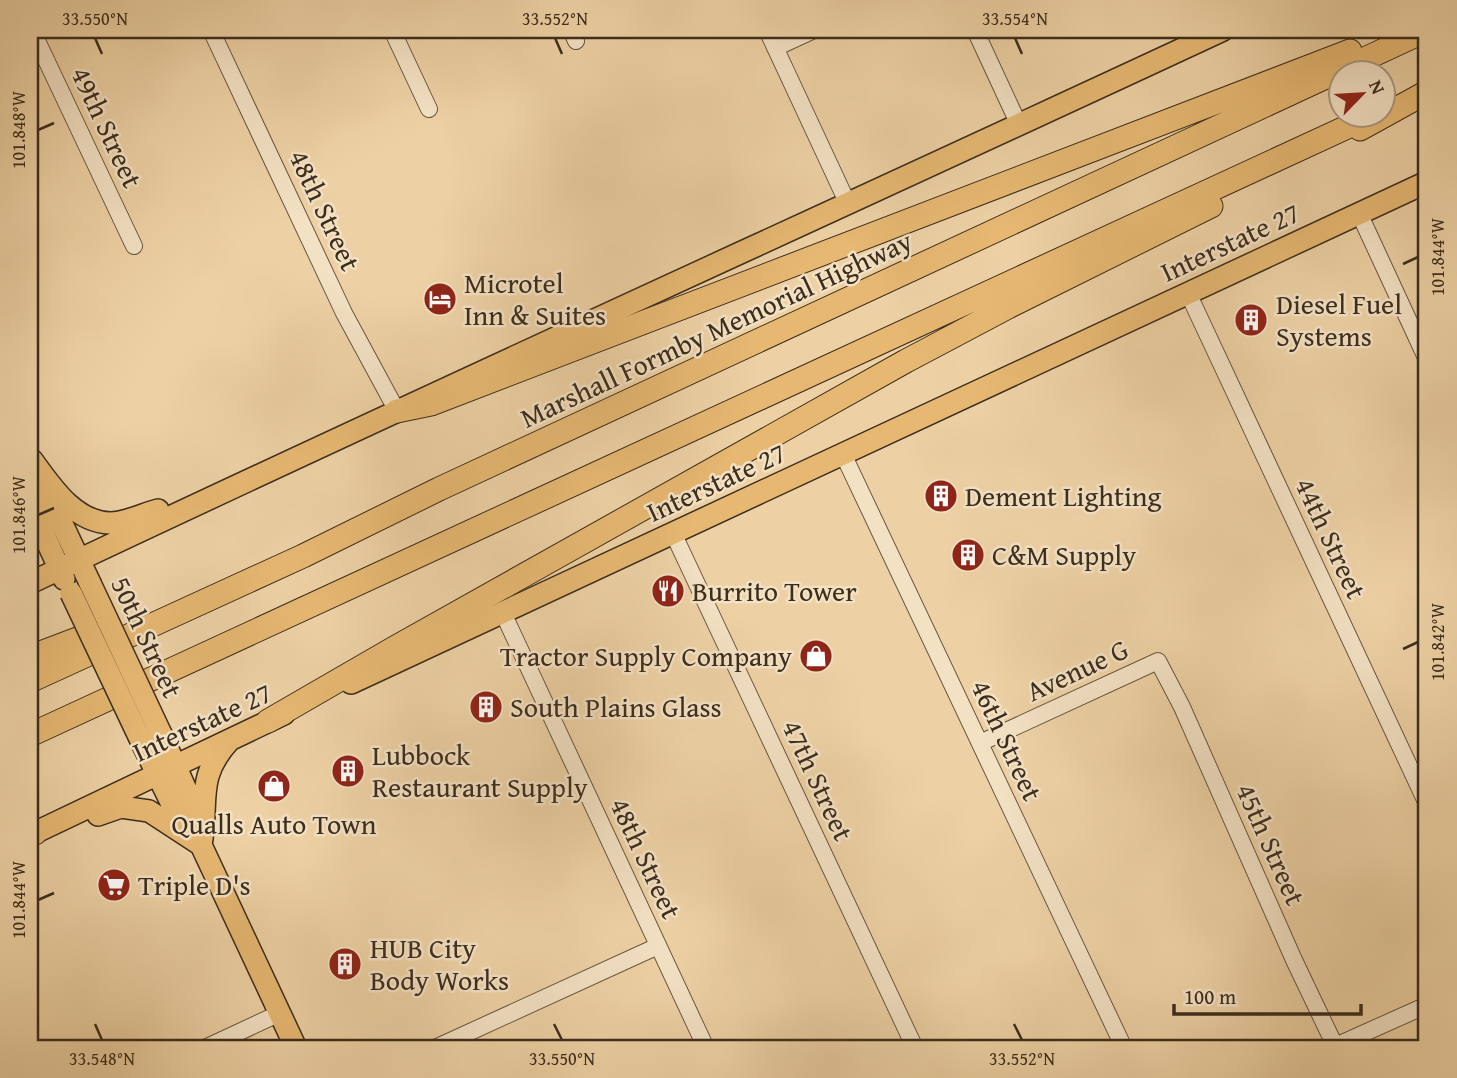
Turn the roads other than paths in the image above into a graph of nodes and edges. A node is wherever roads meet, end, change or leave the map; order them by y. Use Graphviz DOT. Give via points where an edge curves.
graph roads {
  1 [pos="32,30"];
  2 [pos="211,30"];
  3 [pos="392,30"];
  4 [pos="767,30"];
  5 [pos="814,30"];
  6 [pos="975,30"];
  7 [pos="1223,30"];
  8 [pos="1427,30"];
  9 [pos="1187,37"];
  10 [pos="775,48"];
  11 [pos="1427,91"];
  12 [pos="1398,104"];
  13 [pos="429,109"];
  14 [pos="1019,125"];
  15 [pos="1341,130"];
  16 [pos="1427,182"];
  17 [pos="848,204"];
  18 [pos="1359,214"];
  19 [pos="134,246"];
  20 [pos="1188,293"];
  21 [pos="1427,360"];
  22 [pos="397,411"];
  23 [pos="843,454"];
  24 [pos="31,458"];
  25 [pos="220,492"];
  26 [pos="30,505"];
  27 [pos="673,533"];
  28 [pos="303,556"];
  29 [pos="79,559"];
  30 [pos="59,569"];
  31 [pos="30,583"];
  32 [pos="503,613"];
  33 [pos="30,657"];
  34 [pos="1158,662"];
  35 [pos="30,681"];
  36 [pos="268,721"];
  37 [pos="30,735"];
  38 [pos="231,739"];
  39 [pos="153,741"];
  40 [pos="980,743"];
  41 [pos="166,770"];
  42 [pos="1427,804"];
  43 [pos="36,832"];
  44 [pos="198,837"];
  45 [pos="658,946"];
  46 [pos="1427,1005"];
  47 [pos="280,1013"];
  48 [pos="205,1048"];
  49 [pos="296,1048"];
  50 [pos="435,1048"];
  51 [pos="706,1048"];
  52 [pos="915,1048"];
  53 [pos="1124,1048"];
  54 [pos="1334,1048"];
  1 -- 19 [label="street, 49th Street"];
  2 -- 22 [label="street, 48th Street" via="344,313"];
  3 -- 13 [label="street"];
  4 -- 10 [label="street"];
  5 -- 10 [label="street"];
  6 -- 14 [label="street"];
  7 -- 9 [label="main road"];
  8 -- 22 [label="highway" via="1346,52 443,400"];
  8 -- 28 [label="highway, Marshall Formby Memorial Highway"];
  9 -- 14 [label="main road"];
  10 -- 17 [label="street"];
  11 -- 12 [label="highway"];
  11 -- 36 [label="highway" via="1318,152 906,361"];
  14 -- 17 [label="main road"];
  15 -- 37 [label="highway"];
  16 -- 18 [label="main road, Interstate 27"];
  17 -- 22 [label="main road"];
  18 -- 20 [label="main road, Interstate 27"];
  18 -- 21 [label="street"];
  20 -- 23 [label="main road, Interstate 27"];
  20 -- 42 [label="street, 44th Street"];
  22 -- 25 [label="main road"];
  23 -- 27 [label="main road, Interstate 27"];
  23 -- 40 [label="street, 46th Street"];
  24 -- 25 [label="main road" via="65,502 92,519 110,523"];
  24 -- 29 [label="main road, 50th Street"];
  25 -- 29 [label="main road"];
  26 -- 30 [label="main road, 50th Street"];
  27 -- 32 [label="main road, Interstate 27"];
  27 -- 52 [label="street, 47th Street"];
  28 -- 33 [label="highway"];
  28 -- 35 [label="highway, Marshall Formby Memorial Highway"];
  29 -- 30 [label="main road"];
  29 -- 39 [label="main road, 50th Street, bridge"];
  30 -- 31 [label="main road"];
  30 -- 39 [label="main road, 50th Street, bridge"];
  32 -- 36 [label="main road, Interstate 27"];
  32 -- 45 [label="street, 48th Street"];
  34 -- 40 [label="street, Avenue G"];
  34 -- 54 [label="street, 45th Street"];
  36 -- 38 [label="main road, Interstate 27"];
  38 -- 41 [label="main road, Interstate 27"];
  38 -- 44 [label="main road" via="208,773"];
  39 -- 41 [label="main road, 50th Street"];
  40 -- 53 [label="street, 46th Street"];
  41 -- 43 [label="main road, Interstate 27"];
  41 -- 44 [label="main road, 50th Street"];
  43 -- 44 [label="main road" via="128,807 149,811"];
  44 -- 47 [label="main road, 50th Street"];
  45 -- 50 [label="street"];
  45 -- 51 [label="street, 48th Street"];
  46 -- 54 [label="street"];
  47 -- 48 [label="street"];
  47 -- 49 [label="main road, 50th Street"];
}
